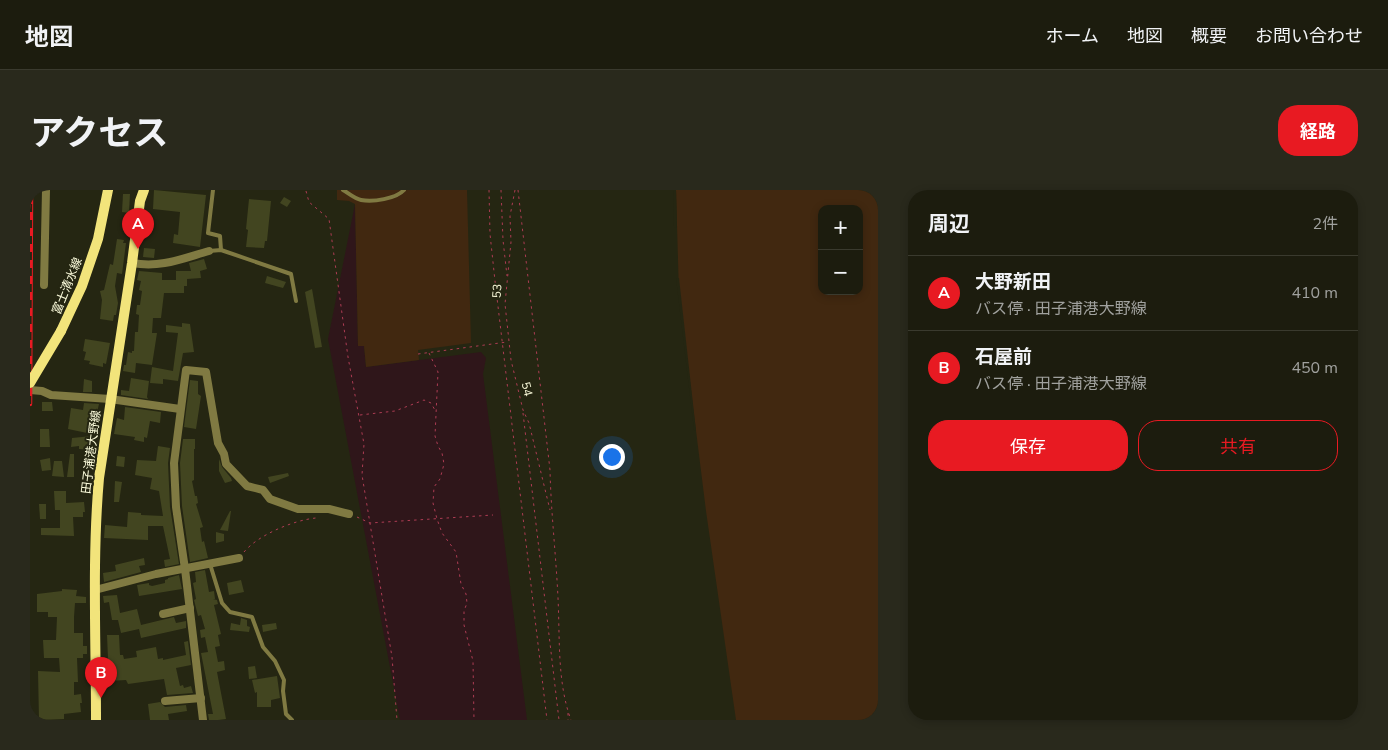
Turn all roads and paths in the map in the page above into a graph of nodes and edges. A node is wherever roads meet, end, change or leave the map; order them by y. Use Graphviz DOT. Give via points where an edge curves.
graph roads {
  1 [pos="46,190"];
  2 [pos="108,190"];
  3 [pos="144,190"];
  4 [pos="213,190"];
  5 [pos="343,190"];
  6 [pos="404,190"];
  7 [pos="489,190"];
  8 [pos="501,190"];
  9 [pos="516,190"];
  10 [pos="306,191"];
  11 [pos="221,250"];
  12 [pos="209,251"];
  13 [pos="132,263"];
  14 [pos="507,279"];
  15 [pos="44,285"];
  16 [pos="296,301"];
  17 [pos="502,342"];
  18 [pos="508,342"];
  19 [pos="429,353"];
  20 [pos="418,354"];
  21 [pos="30,383"];
  22 [pos="30,390"];
  23 [pos="110,399"];
  24 [pos="180,409"];
  25 [pos="523,410"];
  26 [pos="436,412"];
  27 [pos="359,415"];
  28 [pos="349,514"];
  29 [pos="551,514"];
  30 [pos="493,515"];
  31 [pos="321,517"];
  32 [pos="436,519"];
  33 [pos="370,523"];
  34 [pos="239,558"];
  35 [pos="210,564"];
  36 [pos="185,569"];
  37 [pos="95,590"];
  38 [pos="190,608"];
  39 [pos="163,614"];
  40 [pos="201,698"];
  41 [pos="165,701"];
  42 [pos="96,720"];
  43 [pos="203,720"];
  44 [pos="292,720"];
  45 [pos="397,720"];
  46 [pos="474,720"];
  47 [pos="547,720"];
  48 [pos="559,720"];
  49 [pos="570,720"];
  1 -- 15 [label="street"];
  2 -- 21 [label="main road, 富士清水線, bridge" via="82,286 61,331"];
  3 -- 13 [label="main road, 田子浦港大野線"];
  4 -- 11 [label="lane" via="208,233 220,236"];
  5 -- 6 [label="lane" via="361,200 392,198"];
  7 -- 17 [label="path" via="490,234"];
  8 -- 14 [label="path"];
  9 -- 14 [label="path, 53" via="510,216"];
  9 -- 29 [label="path" via="550,470"];
  10 -- 27 [label="path" via="309,202 329,219"];
  11 -- 12 [label="lane"];
  11 -- 16 [label="lane" via="291,274"];
  12 -- 13 [label="street" via="159,265"];
  13 -- 23 [label="main road, 田子浦港大野線"];
  14 -- 18 [label="path, 53"];
  17 -- 18 [label="path"];
  17 -- 19 [label="path"];
  17 -- 47 [label="path"];
  18 -- 25 [label="path, 54"];
  19 -- 20 [label="path"];
  19 -- 26 [label="path" via="438,372"];
  22 -- 23 [label="street" via="51,395"];
  23 -- 24 [label="street"];
  23 -- 37 [label="main road, 田子浦港大野線" via="96,510"];
  24 -- 28 [label="street" via="186,370 206,372 218,443 226,464 247,486 263,490 270,499 298,509 330,509"];
  24 -- 36 [label="street" via="174,463 176,507"];
  25 -- 29 [label="path, 54"];
  25 -- 48 [label="path"];
  26 -- 27 [label="path" via="431,403 424,400 395,411"];
  26 -- 32 [label="path" via="435,436 444,464 434,487"];
  27 -- 33 [label="path" via="364,444 362,475"];
  28 -- 33 [label="path"];
  29 -- 49 [label="path" via="561,663"];
  30 -- 32 [label="path"];
  31 -- 34 [label="path" via="284,526 251,543"];
  32 -- 33 [label="path"];
  32 -- 46 [label="path" via="456,552 461,584 466,594 464,624 473,662"];
  33 -- 45 [label="path" via="392,657"];
  34 -- 35 [label="street"];
  35 -- 36 [label="street"];
  35 -- 44 [label="lane" via="222,603 230,612 252,617 263,647 278,666 284,680 286,714"];
  36 -- 37 [label="street"];
  36 -- 38 [label="street"];
  37 -- 42 [label="main road, 田子浦港大野線"];
  38 -- 39 [label="street"];
  38 -- 40 [label="street"];
  40 -- 41 [label="street"];
  40 -- 43 [label="street"];
}
